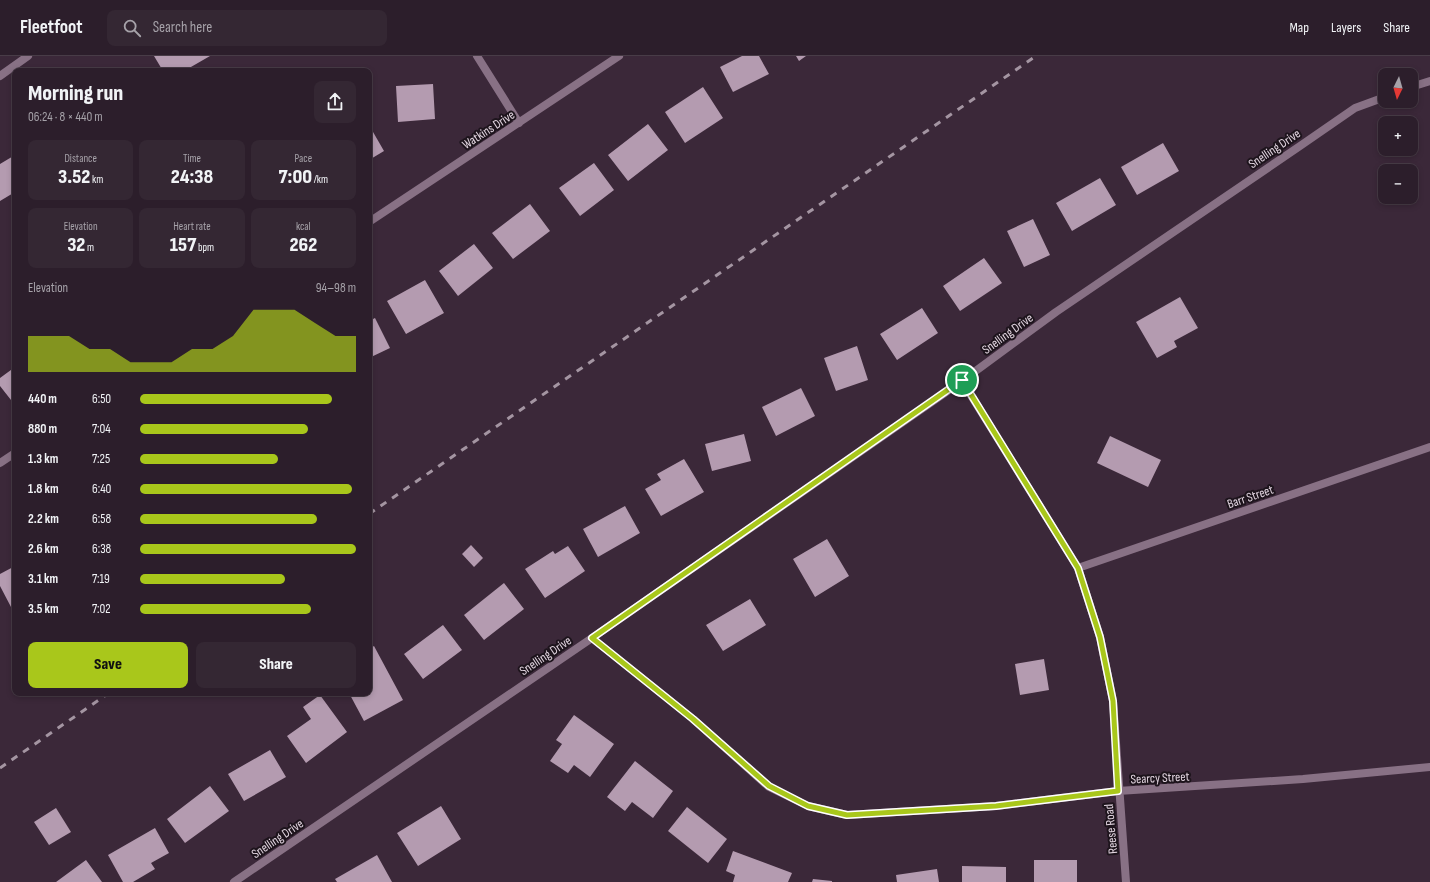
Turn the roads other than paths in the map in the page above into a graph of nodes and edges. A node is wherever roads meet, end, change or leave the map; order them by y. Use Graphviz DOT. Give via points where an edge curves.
graph roads {
  1 [pos="28,56"];
  2 [pos="477,56"];
  3 [pos="619,56"];
  4 [pos="0,76"];
  5 [pos="1430,81"];
  6 [pos="1418,85"];
  7 [pos="1378,100"];
  8 [pos="519,123"];
  9 [pos="372,220"];
  10 [pos="962,380"];
  11 [pos="1430,447"];
  12 [pos="12,455"];
  13 [pos="0,463"];
  14 [pos="1078,568"];
  15 [pos="592,638"];
  16 [pos="1430,767"];
  17 [pos="1118,791"];
  18 [pos="234,882"];
  19 [pos="1126,882"];
  1 -- 4 [label="street"];
  2 -- 8 [label="street"];
  3 -- 8 [label="street, Watkins Drive"];
  5 -- 6 [label="street"];
  7 -- 10 [label="street, Snelling Drive" via="1355,108 1056,312"];
  8 -- 9 [label="street, Watkins Drive"];
  10 -- 14 [label="street, Reese Road"];
  10 -- 15 [label="street, Snelling Drive"];
  11 -- 14 [label="street, Barr Street"];
  12 -- 13 [label="street"];
  14 -- 17 [label="street, Reese Road" via="1100,637 1113,701"];
  15 -- 17 [label="street, Searcy Street" via="693,719 769,786 808,806 847,815 996,806"];
  15 -- 18 [label="street, Snelling Drive"];
  16 -- 17 [label="street, Searcy Street" via="1303,779"];
  17 -- 19 [label="street, Reese Road"];
}
